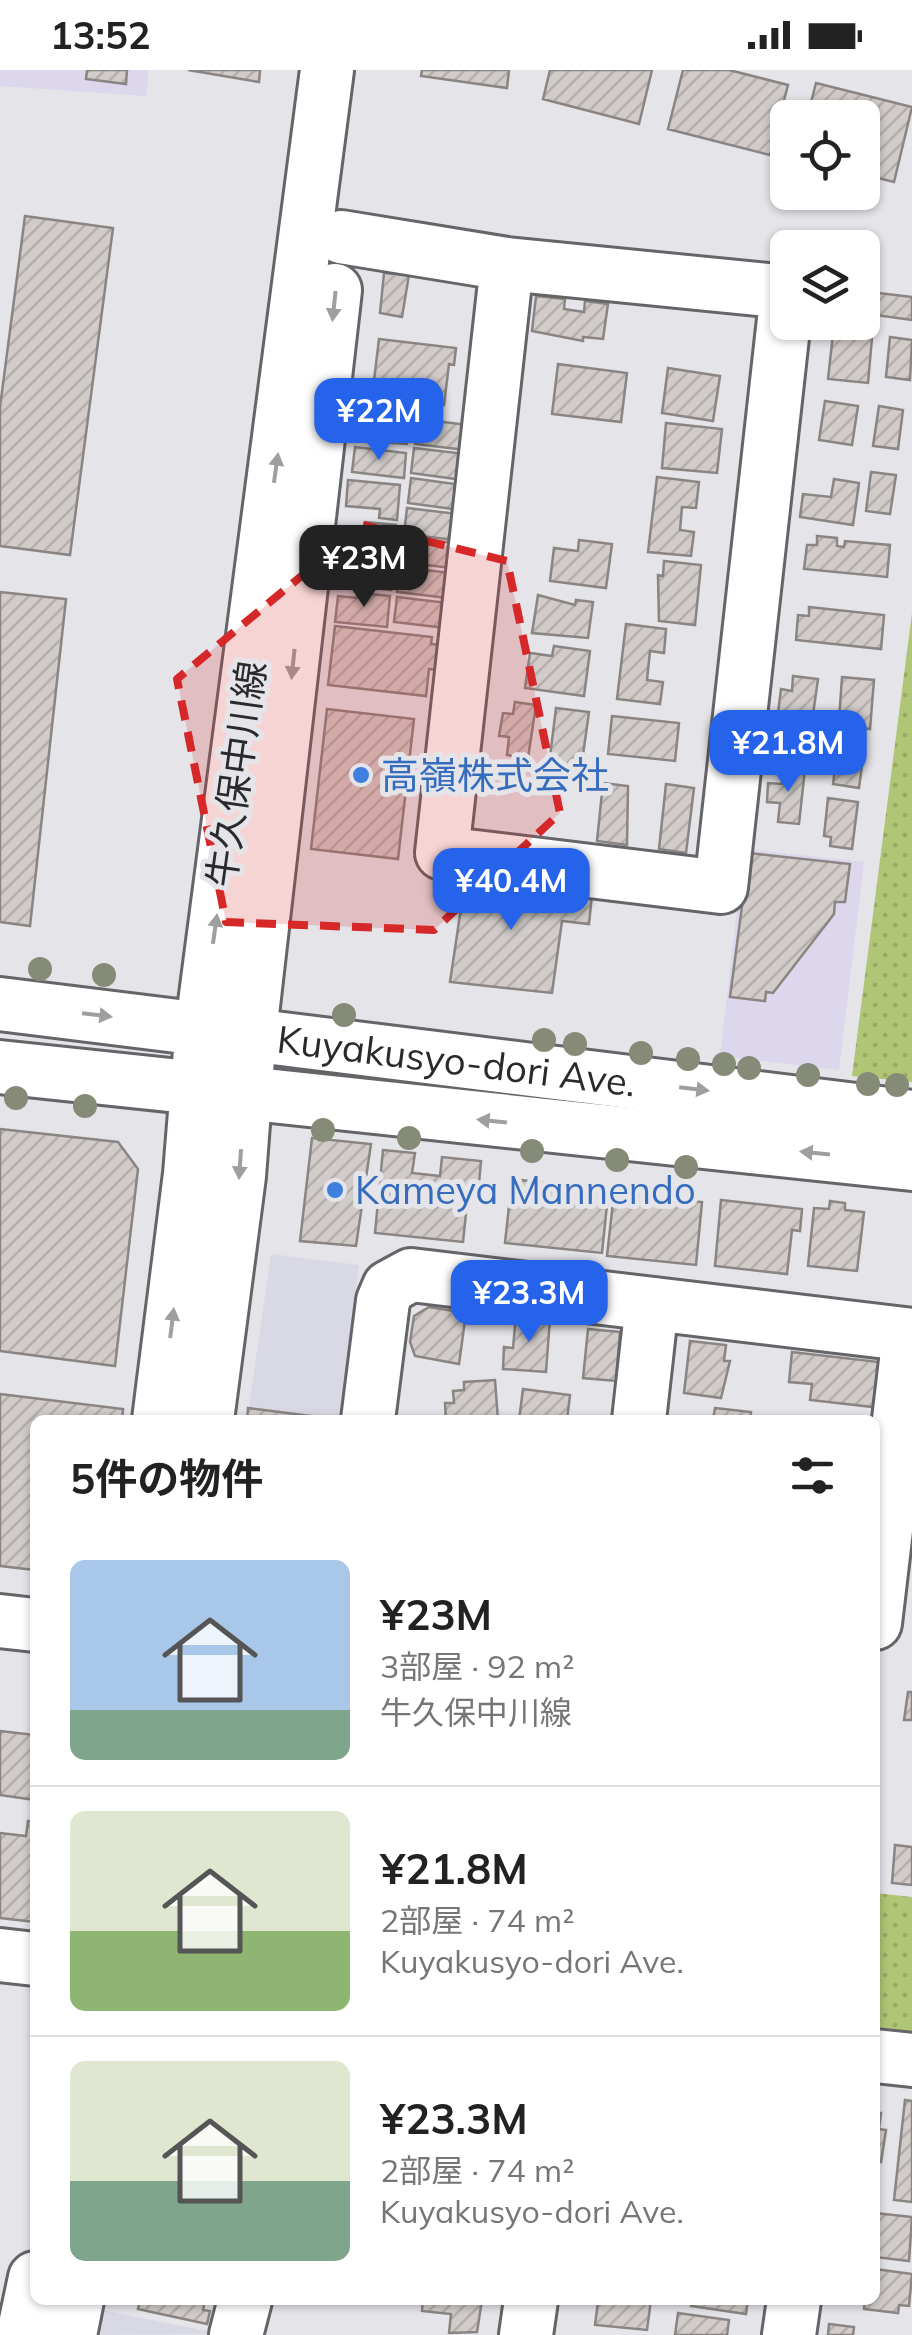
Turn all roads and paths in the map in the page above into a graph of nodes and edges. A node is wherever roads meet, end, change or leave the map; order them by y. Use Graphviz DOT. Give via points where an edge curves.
graph roads {
  1 [pos="327,70"];
  2 [pos="360,70"];
  3 [pos="342,237"];
  4 [pos="507,264"];
  5 [pos="0,1004"];
  6 [pos="226,1029"];
  7 [pos="0,1067"];
  8 [pos="220,1093"];
  9 [pos="912,1117"];
  10 [pos="912,1164"];
  11 [pos="652,1304"];
  12 [pos="911,1335"];
  13 [pos="160,1415"];
  14 [pos="208,1415"];
  15 [pos="369,1415"];
  16 [pos="639,1415"];
  17 [pos="880,1583"];
  18 [pos="0,1621"];
  19 [pos="30,1624"];
  20 [pos="0,1955"];
  21 [pos="30,1958"];
  22 [pos="880,2057"];
  23 [pos="912,2060"];
  24 [pos="30,2302"];
  25 [pos="76,2305"];
  26 [pos="244,2305"];
  27 [pos="531,2305"];
  28 [pos="793,2305"];
  29 [pos="23,2335"];
  30 [pos="70,2335"];
  31 [pos="236,2335"];
  32 [pos="526,2335"];
  33 [pos="789,2335"];
  6 -- 1 [label="street, 牛久保中川線, one-way"];
  2 -- 3 [label="street, 牛久保中川線"];
  3 -- 4 [label="street"];
  3 -- 6 [label="street, 牛久保中川線, one-way"];
  4 -- 4 [label="street" via="787,292 721,888 442,853"];
  5 -- 6 [label="street, Kuyakusyo-dori Ave., one-way"];
  6 -- 8 [label="street, 牛久保中川線"];
  6 -- 9 [label="street, Kuyakusyo-dori Ave., one-way"];
  7 -- 8 [label="street, Kuyakusyo-dori Ave."];
  10 -- 8 [label="street, Kuyakusyo-dori Ave., one-way"];
  13 -- 8 [label="street, 牛久保中川線, one-way"];
  8 -- 14 [label="street, 牛久保中川線, one-way" via="240,1176"];
  11 -- 12 [label="street"];
  11 -- 15 [label="street" via="425,1276 399,1279 384,1301"];
  11 -- 16 [label="street"];
  12 -- 17 [label="street"];
  18 -- 19 [label="street"];
  20 -- 21 [label="street"];
  22 -- 23 [label="street"];
  24 -- 29 [label="street"];
  25 -- 30 [label="street"];
  26 -- 31 [label="street"];
  27 -- 32 [label="street"];
  28 -- 33 [label="street"];
}
